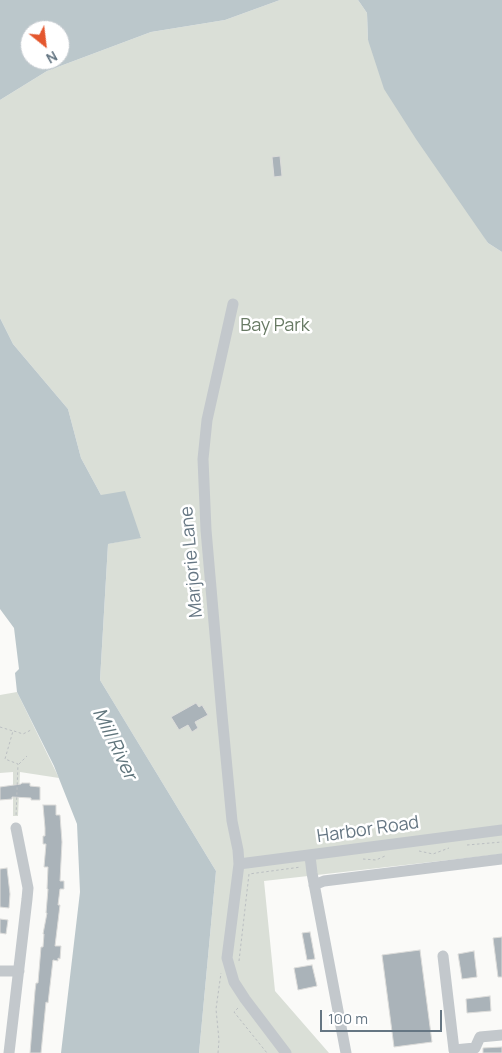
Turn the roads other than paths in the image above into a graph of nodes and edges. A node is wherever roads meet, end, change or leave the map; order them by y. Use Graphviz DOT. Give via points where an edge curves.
graph roads {
  1 [pos="233,304"];
  2 [pos="16,828"];
  3 [pos="502,830"];
  4 [pos="502,859"];
  5 [pos="308,861"];
  6 [pos="239,864"];
  7 [pos="314,885"];
  8 [pos="443,956"];
  9 [pos="0,971"];
  10 [pos="19,971"];
  11 [pos="502,1035"];
  12 [pos="455,1051"];
  13 [pos="9,1053"];
  14 [pos="286,1053"];
  15 [pos="346,1053"];
  1 -- 6 [label="street, Marjorie Lane" via="207,420 203,459 206,530 232,820"];
  2 -- 10 [label="street" via="28,888"];
  3 -- 5 [label="street, Harbor Road"];
  4 -- 7 [label="street" via="324,881"];
  5 -- 6 [label="street, Harbor Road"];
  5 -- 7 [label="street"];
  6 -- 14 [label="street, Marjorie Lane" via="227,958 229,982"];
  7 -- 15 [label="street"];
  8 -- 12 [label="street"];
  9 -- 10 [label="street"];
  10 -- 13 [label="street"];
  11 -- 12 [label="street" via="480,1037 475,1048"];
}
